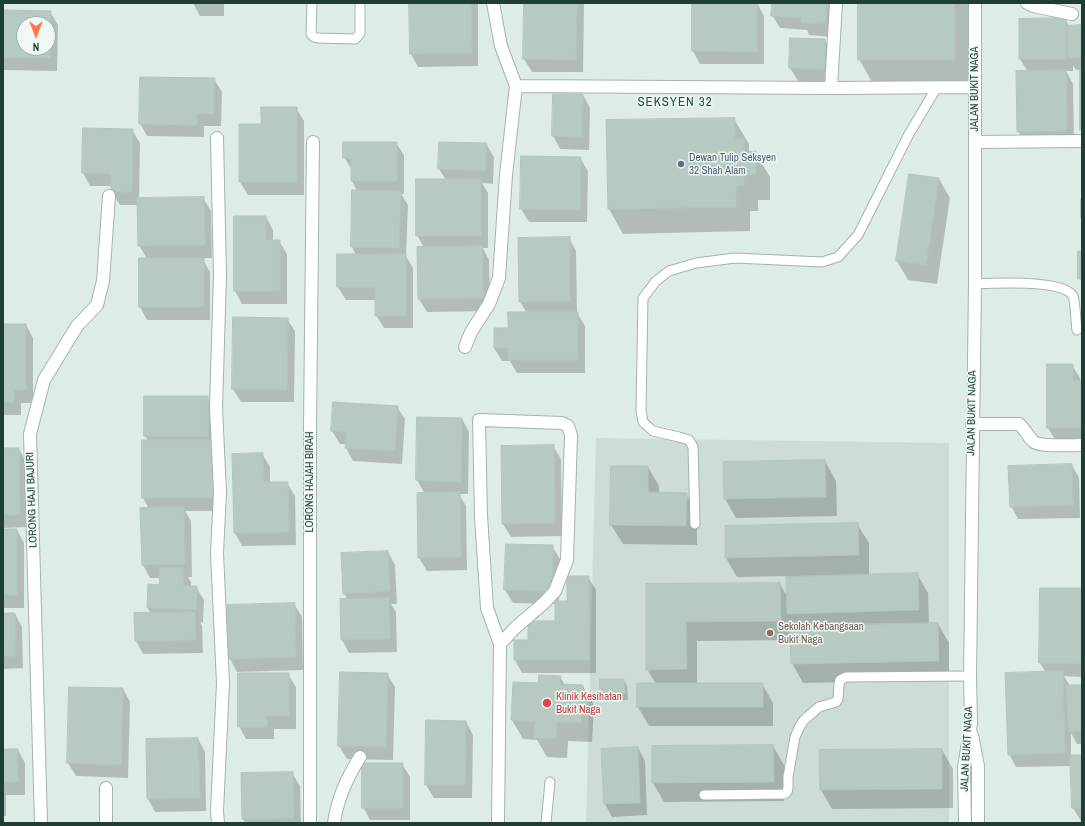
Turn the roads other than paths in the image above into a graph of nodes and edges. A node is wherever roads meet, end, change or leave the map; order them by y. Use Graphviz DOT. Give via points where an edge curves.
graph roads {
  1 [pos="312,3"];
  2 [pos="360,3"];
  3 [pos="493,3"];
  4 [pos="836,3"];
  5 [pos="975,3"];
  6 [pos="1027,3"];
  7 [pos="1072,14"];
  8 [pos="516,86"];
  9 [pos="937,87"];
  10 [pos="975,87"];
  11 [pos="831,88"];
  12 [pos="217,138"];
  13 [pos="1082,141"];
  14 [pos="312,142"];
  15 [pos="975,142"];
  16 [pos="108,196"];
  17 [pos="975,284"];
  18 [pos="1077,330"];
  19 [pos="465,347"];
  20 [pos="972,424"];
  21 [pos="1082,445"];
  22 [pos="695,524"];
  23 [pos="500,644"];
  24 [pos="970,676"];
  25 [pos="971,724"];
  26 [pos="360,757"];
  27 [pos="550,782"];
  28 [pos="106,788"];
  29 [pos="704,795"];
  30 [pos="42,823"];
  31 [pos="106,823"];
  32 [pos="218,823"];
  33 [pos="310,823"];
  34 [pos="334,823"];
  35 [pos="498,823"];
  36 [pos="546,823"];
  37 [pos="966,823"];
  38 [pos="978,823"];
  1 -- 2 [label="lane" via="311,34 314,37 355,39 360,33"];
  3 -- 8 [label="street" via="501,46"];
  4 -- 11 [label="street"];
  5 -- 10 [label="street, JALAN BUKIT NAGA"];
  6 -- 7 [label="street"];
  8 -- 11 [label="street"];
  8 -- 19 [label="street" via="506,175 499,278 490,304 471,332"];
  9 -- 10 [label="street"];
  9 -- 11 [label="street"];
  9 -- 22 [label="lane" via="909,134 858,235 838,257 822,262 735,258 696,263 669,271 656,281 643,298 643,422 653,431 689,440 694,447"];
  10 -- 15 [label="street, JALAN BUKIT NAGA"];
  12 -- 32 [label="street" via="220,275 216,408 220,492 217,553 223,683"];
  13 -- 15 [label="street"];
  14 -- 33 [label="street, LORONG HAJAH BIRAH"];
  15 -- 17 [label="street, JALAN BUKIT NAGA"];
  16 -- 30 [label="street, LORONG HAJI BAJURI" via="103,281 97,305 77,326 44,380 30,434"];
  17 -- 18 [label="lane" via="1053,285 1065,289 1073,296"];
  17 -- 20 [label="street, JALAN BUKIT NAGA"];
  20 -- 21 [label="street" via="1019,424 1030,438 1042,445"];
  20 -- 24 [label="street, JALAN BUKIT NAGA"];
  23 -- 23 [label="street" via="487,608 481,516 479,420 562,423 568,426 571,435 567,560 555,591"];
  23 -- 35 [label="street"];
  24 -- 25 [label="street, JALAN BUKIT NAGA"];
  24 -- 29 [label="lane" via="846,677 840,680 836,702 818,707 800,726 795,737 787,792"];
  25 -- 37 [label="street, JALAN BUKIT NAGA" via="964,767"];
  25 -- 38 [label="street" via="978,766"];
  26 -- 34 [label="street" via="350,772"];
  27 -- 36 [label="lane"];
  28 -- 31 [label="street"];
}
